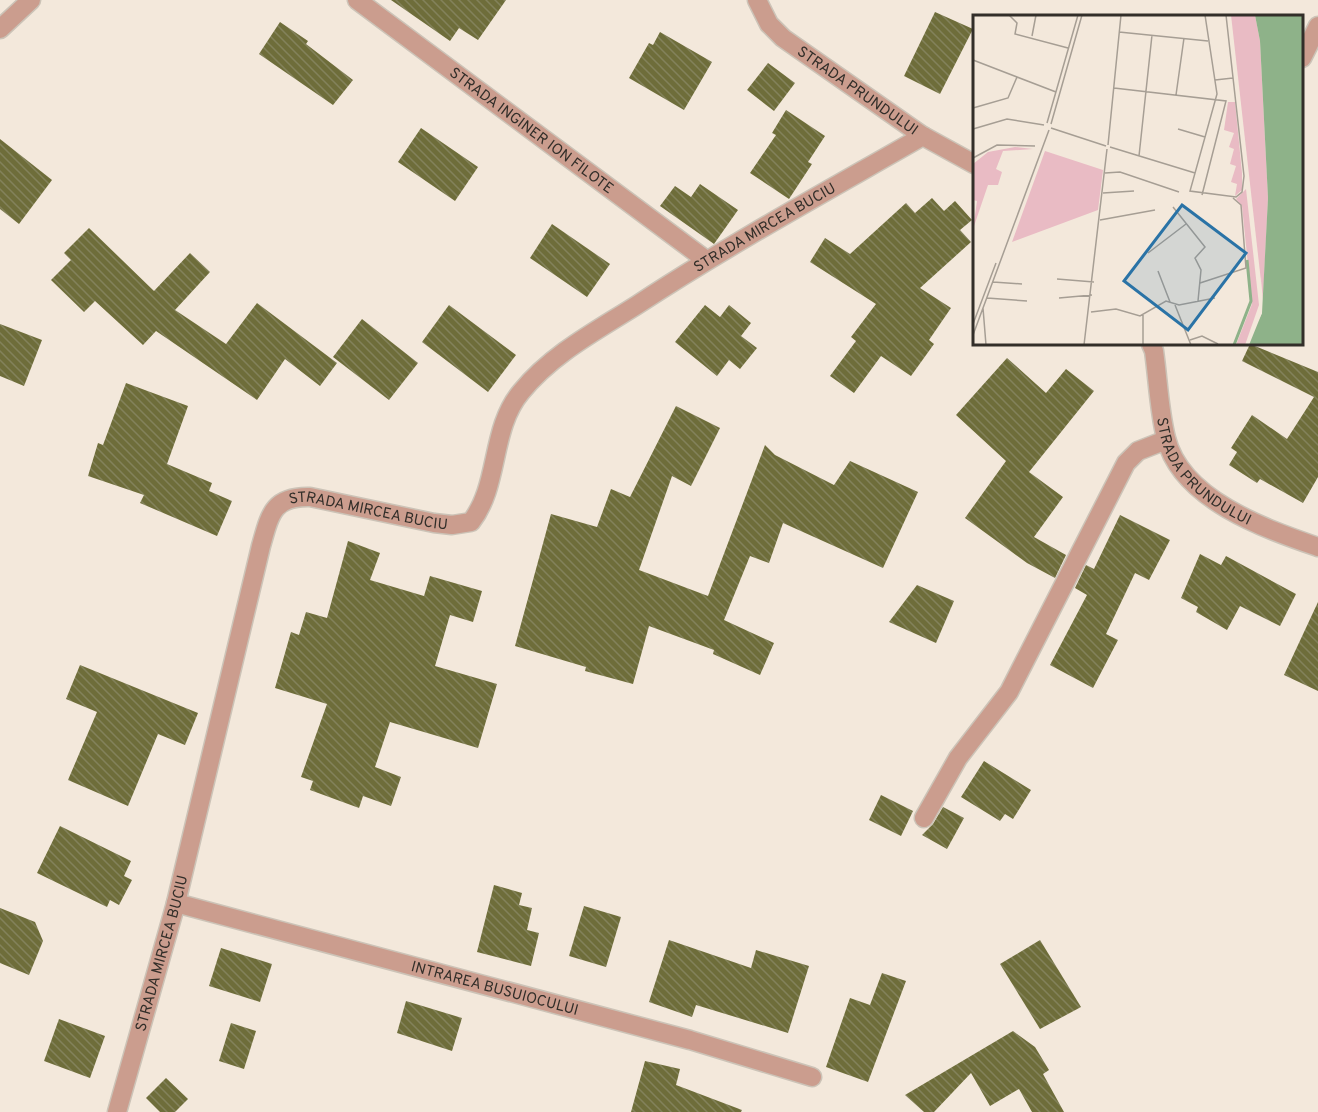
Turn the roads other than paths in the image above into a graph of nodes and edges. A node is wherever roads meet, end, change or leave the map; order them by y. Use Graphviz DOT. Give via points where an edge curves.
graph roads {
  1 [pos="31,0"];
  2 [pos="357,0"];
  3 [pos="758,0"];
  4 [pos="1318,26"];
  5 [pos="0,29"];
  6 [pos="1303,56"];
  7 [pos="923,135"];
  8 [pos="973,163"];
  9 [pos="706,260"];
  10 [pos="1154,346"];
  11 [pos="1166,440"];
  12 [pos="1318,547"];
  13 [pos="924,818"];
  14 [pos="176,903"];
  15 [pos="812,1077"];
  16 [pos="117,1112"];
  1 -- 5 [label="street"];
  2 -- 9 [label="street, STRADA INGINER ION FILOTE"];
  3 -- 7 [label="street, STRADA PRUNDULUI" via="770,24 783,38"];
  4 -- 6 [label="street"];
  7 -- 8 [label="street, STRADA PRUNDULUI"];
  7 -- 9 [label="street, STRADA MIRCEA BUCIU"];
  9 -- 14 [label="street, STRADA MIRCEA BUCIU" via="570,348 519,394 508,414 481,509 471,522 434,523 310,497 292,496 276,506 261,546"];
  10 -- 11 [label="street, STRADA PRUNDULUI"];
  11 -- 12 [label="street, STRADA PRUNDULUI" via="1178,465 1198,488 1230,511 1269,531"];
  11 -- 13 [label="street" via="1138,451 1126,463 1009,692 958,758"];
  14 -- 15 [label="street, INTRAREA BUSUIOCULUI" via="690,1040"];
  14 -- 16 [label="street, STRADA MIRCEA BUCIU"];
}
